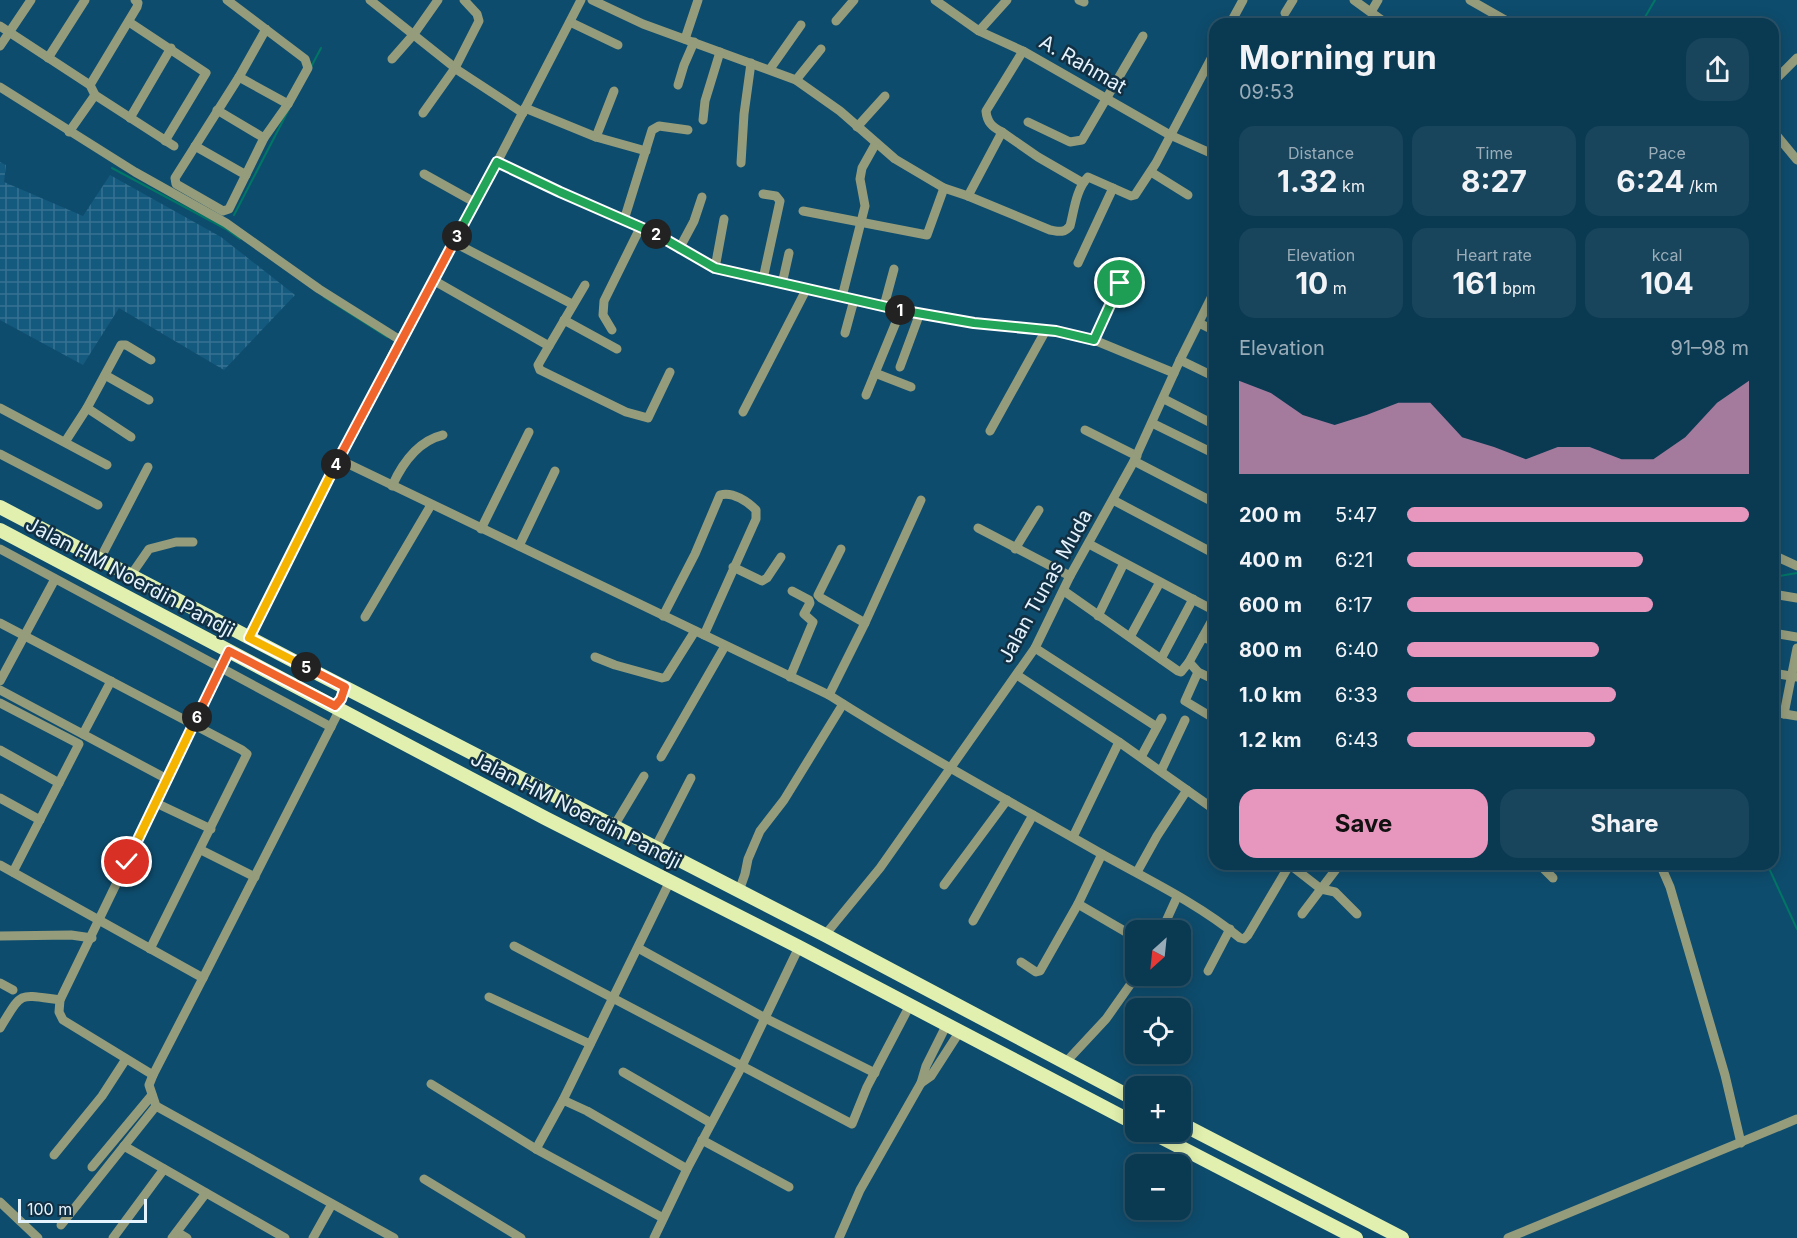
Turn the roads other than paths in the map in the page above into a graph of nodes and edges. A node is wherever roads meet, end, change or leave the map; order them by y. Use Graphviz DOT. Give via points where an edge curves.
graph roads {
  1 [pos="31,0"];
  2 [pos="85,0"];
  3 [pos="135,0"];
  4 [pos="227,0"];
  5 [pos="370,0"];
  6 [pos="438,0"];
  7 [pos="464,0"];
  8 [pos="592,0"];
  9 [pos="698,0"];
  10 [pos="854,0"];
  11 [pos="935,0"];
  12 [pos="1007,0"];
  13 [pos="1243,0"];
  14 [pos="1293,0"];
  15 [pos="1354,0"];
  16 [pos="1378,0"];
  17 [pos="1470,0"];
  18 [pos="578,1"];
  19 [pos="1371,12"];
  20 [pos="1285,13"];
  21 [pos="1233,18"];
  22 [pos="1379,18"];
  23 [pos="1502,18"];
  24 [pos="836,21"];
  25 [pos="129,22"];
  26 [pos="570,22"];
  27 [pos="801,25"];
  28 [pos="0,26"];
  29 [pos="266,29"];
  30 [pos="979,31"];
  31 [pos="9,32"];
  32 [pos="414,34"];
  33 [pos="1143,36"];
  34 [pos="690,40"];
  35 [pos="618,45"];
  36 [pos="0,46"];
  37 [pos="171,48"];
  38 [pos="821,49"];
  39 [pos="1023,51"];
  40 [pos="720,52"];
  41 [pos="48,58"];
  42 [pos="1797,58"];
  43 [pos="392,59"];
  44 [pos="751,63"];
  45 [pos="1209,63"];
  46 [pos="455,68"];
  47 [pos="770,69"];
  48 [pos="1779,76"];
  49 [pos="239,77"];
  50 [pos="796,80"];
  51 [pos="90,85"];
  52 [pos="678,85"];
  53 [pos="0,87"];
  54 [pos="614,91"];
  55 [pos="95,95"];
  56 [pos="885,96"];
  57 [pos="1106,98"];
  58 [pos="288,104"];
  59 [pos="217,110"];
  60 [pos="524,110"];
  61 [pos="423,113"];
  62 [pos="130,118"];
  63 [pos="703,120"];
  64 [pos="1028,122"];
  65 [pos="857,127"];
  66 [pos="688,130"];
  67 [pos="69,132"];
  68 [pos="1002,132"];
  69 [pos="1170,135"];
  70 [pos="596,137"];
  71 [pos="264,138"];
  72 [pos="1779,138"];
  73 [pos="876,143"];
  74 [pos="195,146"];
  75 [pos="646,151"];
  76 [pos="1209,152"];
  77 [pos="1797,160"];
  78 [pos="497,162"];
  79 [pos="741,163"];
  80 [pos="1151,172"];
  81 [pos="424,174"];
  82 [pos="246,175"];
  83 [pos="1083,183"];
  84 [pos="944,188"];
  85 [pos="1113,188"];
  86 [pos="763,194"];
  87 [pos="1188,195"];
  88 [pos="968,196"];
  89 [pos="702,197"];
  90 [pos="476,203"];
  91 [pos="802,210"];
  92 [pos="724,219"];
  93 [pos="624,220"];
  94 [pos="862,222"];
  95 [pos="641,226"];
  96 [pos="453,242"];
  97 [pos="679,249"];
  98 [pos="789,253"];
  99 [pos="1078,263"];
  100 [pos="715,268"];
  101 [pos="894,270"];
  102 [pos="763,279"];
  103 [pos="433,280"];
  104 [pos="1120,283"];
  105 [pos="782,284"];
  106 [pos="585,285"];
  107 [pos="807,288"];
  108 [pos="842,297"];
  109 [pos="854,300"];
  110 [pos="1209,302"];
  111 [pos="572,304"];
  112 [pos="884,306"];
  113 [pos="901,310"];
  114 [pos="920,313"];
  115 [pos="564,320"];
  116 [pos="1199,323"];
  117 [pos="1209,328"];
  118 [pos="612,330"];
  119 [pos="1046,330"];
  120 [pos="845,333"];
  121 [pos="400,340"];
  122 [pos="1094,340"];
  123 [pos="549,346"];
  124 [pos="616,349"];
  125 [pos="150,360"];
  126 [pos="1180,360"];
  127 [pos="900,367"];
  128 [pos="670,372"];
  129 [pos="875,373"];
  130 [pos="1174,373"];
  131 [pos="1209,374"];
  132 [pos="105,375"];
  133 [pos="911,387"];
  134 [pos="866,395"];
  135 [pos="1164,399"];
  136 [pos="148,400"];
  137 [pos="0,408"];
  138 [pos="87,408"];
  139 [pos="742,411"];
  140 [pos="1209,422"];
  141 [pos="1152,423"];
  142 [pos="1085,430"];
  143 [pos="990,431"];
  144 [pos="529,432"];
  145 [pos="443,435"];
  146 [pos="131,437"];
  147 [pos="65,442"];
  148 [pos="1209,451"];
  149 [pos="0,454"];
  150 [pos="338,459"];
  151 [pos="1136,459"];
  152 [pos="107,465"];
  153 [pos="148,467"];
  154 [pos="555,471"];
  155 [pos="392,486"];
  156 [pos="921,500"];
  157 [pos="1113,500"];
  158 [pos="1209,500"];
  159 [pos="98,505"];
  160 [pos="431,505"];
  161 [pos="0,507"];
  162 [pos="1039,510"];
  163 [pos="978,528"];
  164 [pos="481,529"];
  165 [pos="0,530"];
  166 [pos="193,542"];
  167 [pos="1089,544"];
  168 [pos="519,546"];
  169 [pos="0,549"];
  170 [pos="841,549"];
  171 [pos="1015,549"];
  172 [pos="1209,551"];
  173 [pos="781,558"];
  174 [pos="1779,558"];
  175 [pos="100,559"];
  176 [pos="1124,563"];
  177 [pos="1797,566"];
  178 [pos="733,567"];
  179 [pos="131,575"];
  180 [pos="1070,576"];
  181 [pos="55,579"];
  182 [pos="1160,582"];
  183 [pos="792,591"];
  184 [pos="1064,591"];
  185 [pos="1779,595"];
  186 [pos="1797,598"];
  187 [pos="1193,599"];
  188 [pos="1209,609"];
  189 [pos="663,616"];
  190 [pos="1098,616"];
  191 [pos="365,617"];
  192 [pos="0,623"];
  193 [pos="865,623"];
  194 [pos="1209,625"];
  195 [pos="699,633"];
  196 [pos="1779,634"];
  197 [pos="24,636"];
  198 [pos="1130,637"];
  199 [pos="1203,637"];
  200 [pos="1797,637"];
  201 [pos="249,638"];
  202 [pos="1209,640"];
  203 [pos="725,646"];
  204 [pos="1035,648"];
  205 [pos="1797,648"];
  206 [pos="229,651"];
  207 [pos="595,657"];
  208 [pos="1161,659"];
  209 [pos="1189,662"];
  210 [pos="221,668"];
  211 [pos="1198,672"];
  212 [pos="1779,674"];
  213 [pos="1017,675"];
  214 [pos="790,676"];
  215 [pos="1209,677"];
  216 [pos="1794,677"];
  217 [pos="0,681"];
  218 [pos="111,681"];
  219 [pos="0,690"];
  220 [pos="351,691"];
  221 [pos="829,695"];
  222 [pos="0,703"];
  223 [pos="843,704"];
  224 [pos="341,710"];
  225 [pos="1779,713"];
  226 [pos="1784,714"];
  227 [pos="1209,715"];
  228 [pos="1797,716"];
  229 [pos="1185,720"];
  230 [pos="194,724"];
  231 [pos="331,727"];
  232 [pos="83,734"];
  233 [pos="1119,741"];
  234 [pos="0,750"];
  235 [pos="661,757"];
  236 [pos="1141,757"];
  237 [pos="949,768"];
  238 [pos="1161,771"];
  239 [pos="644,776"];
  240 [pos="691,778"];
  241 [pos="167,779"];
  242 [pos="59,783"];
  243 [pos="1187,790"];
  244 [pos="0,798"];
  245 [pos="1006,800"];
  246 [pos="156,802"];
  247 [pos="1209,806"];
  248 [pos="1033,815"];
  249 [pos="40,820"];
  250 [pos="614,826"];
  251 [pos="211,829"];
  252 [pos="1073,837"];
  253 [pos="655,848"];
  254 [pos="201,850"];
  255 [pos="1102,854"];
  256 [pos="0,865"];
  257 [pos="1286,870"];
  258 [pos="1297,870"];
  259 [pos="1335,870"];
  260 [pos="1545,870"];
  261 [pos="1663,870"];
  262 [pos="13,872"];
  263 [pos="1137,872"];
  264 [pos="255,878"];
  265 [pos="1553,878"];
  266 [pos="670,881"];
  267 [pos="944,885"];
  268 [pos="1321,889"];
  269 [pos="739,891"];
  270 [pos="1177,897"];
  271 [pos="1078,904"];
  272 [pos="1302,914"];
  273 [pos="1358,914"];
  274 [pos="1167,920"];
  275 [pos="98,921"];
  276 [pos="973,921"];
  277 [pos="1230,930"];
  278 [pos="1125,931"];
  279 [pos="825,935"];
  280 [pos="0,936"];
  281 [pos="92,938"];
  282 [pos="514,946"];
  283 [pos="799,947"];
  284 [pos="638,948"];
  285 [pos="150,949"];
  286 [pos="1021,962"];
  287 [pos="1208,971"];
  288 [pos="203,978"];
  289 [pos="0,983"];
  290 [pos="1129,986"];
  291 [pos="13,990"];
  292 [pos="489,997"];
  293 [pos="612,998"];
  294 [pos="60,1000"];
  295 [pos="910,1005"];
  296 [pos="765,1017"];
  297 [pos="0,1028"];
  298 [pos="954,1028"];
  299 [pos="590,1044"];
  300 [pos="126,1059"];
  301 [pos="1065,1063"];
  302 [pos="742,1066"];
  303 [pos="623,1072"];
  304 [pos="875,1073"];
  305 [pos="153,1075"];
  306 [pos="921,1083"];
  307 [pos="431,1084"];
  308 [pos="1125,1094"];
  309 [pos="152,1095"];
  310 [pos="563,1100"];
  311 [pos="156,1106"];
  312 [pos="1125,1118"];
  313 [pos="1792,1121"];
  314 [pos="711,1123"];
  315 [pos="1191,1129"];
  316 [pos="702,1140"];
  317 [pos="1170,1142"];
  318 [pos="1741,1143"];
  319 [pos="124,1146"];
  320 [pos="536,1149"];
  321 [pos="54,1155"];
  322 [pos="92,1167"];
  323 [pos="164,1169"];
  324 [pos="687,1169"];
  325 [pos="424,1179"];
  326 [pos="789,1187"];
  327 [pos="206,1193"];
  328 [pos="332,1204"];
  329 [pos="1,1206"];
  330 [pos="663,1218"];
  331 [pos="61,1225"];
  332 [pos="174,1235"];
  333 [pos="32,1236"];
  334 [pos="113,1238"];
  335 [pos="187,1238"];
  336 [pos="285,1238"];
  337 [pos="313,1238"];
  338 [pos="394,1238"];
  339 [pos="521,1238"];
  340 [pos="654,1238"];
  341 [pos="839,1238"];
  342 [pos="1356,1238"];
  343 [pos="1402,1238"];
  344 [pos="1508,1238"];
  1 -- 31 [label="street"];
  2 -- 41 [label="street"];
  3 -- 25 [label="street" via="138,6"];
  4 -- 29 [label="street"];
  5 -- 32 [label="street"];
  6 -- 32 [label="street"];
  7 -- 46 [label="street" via="479,21"];
  8 -- 34 [label="street"];
  9 -- 34 [label="street"];
  10 -- 24 [label="street"];
  11 -- 30 [label="street, A. Rahmat"];
  12 -- 30 [label="street"];
  13 -- 21 [label="street"];
  14 -- 20 [label="street"];
  15 -- 19 [label="street"];
  16 -- 19 [label="street"];
  17 -- 23 [label="street"];
  18 -- 26 [label="street"];
  19 -- 22 [label="street"];
  25 -- 37 [label="street"];
  25 -- 51 [label="street"];
  26 -- 35 [label="street"];
  26 -- 60 [label="street"];
  27 -- 47 [label="street"];
  28 -- 31 [label="street"];
  29 -- 49 [label="street"];
  29 -- 58 [label="street" via="307,62 306,73"];
  30 -- 39 [label="street, A. Rahmat"];
  31 -- 36 [label="street"];
  31 -- 41 [label="street"];
  32 -- 43 [label="street"];
  32 -- 46 [label="street"];
  33 -- 57 [label="street"];
  34 -- 40 [label="street"];
  34 -- 52 [label="street"];
  37 -- 62 [label="street"];
  37 -- 62 [label="street" via="206,75 170,143"];
  38 -- 50 [label="street"];
  39 -- 57 [label="street, A. Rahmat"];
  39 -- 68 [label="street" via="986,111 988,121"];
  40 -- 44 [label="street"];
  40 -- 63 [label="street"];
  41 -- 51 [label="street"];
  42 -- 48 [label="street"];
  44 -- 47 [label="street"];
  44 -- 79 [label="street"];
  45 -- 69 [label="street"];
  46 -- 60 [label="street"];
  46 -- 61 [label="street"];
  47 -- 50 [label="street"];
  49 -- 58 [label="street"];
  49 -- 59 [label="street"];
  50 -- 65 [label="street"];
  51 -- 55 [label="street"];
  53 -- 67 [label="street"];
  54 -- 70 [label="street"];
  55 -- 62 [label="street"];
  55 -- 67 [label="street"];
  56 -- 65 [label="street"];
  57 -- 64 [label="street" via="1088,132 1076,143"];
  57 -- 69 [label="street, A. Rahmat"];
  58 -- 71 [label="street"];
  59 -- 71 [label="street"];
  59 -- 74 [label="street"];
  60 -- 70 [label="street"];
  60 -- 78 [label="street"];
  65 -- 73 [label="street"];
  66 -- 75 [label="street" via="656,126 648,137"];
  67 -- 121 [label="street" via="226,224"];
  68 -- 83 [label="street"];
  68 -- 88 [label="street"];
  69 -- 76 [label="street, A. Rahmat"];
  69 -- 80 [label="street"];
  70 -- 75 [label="street"];
  71 -- 82 [label="street"];
  72 -- 77 [label="street"];
  73 -- 84 [label="street"];
  73 -- 94 [label="street" via="860,179 865,206"];
  74 -- 82 [label="street"];
  74 -- 82 [label="street" via="175,182 223,211 229,208"];
  75 -- 93 [label="street"];
  78 -- 90 [label="street"];
  78 -- 93 [label="street"];
  80 -- 85 [label="street" via="1135,195"];
  80 -- 87 [label="street"];
  81 -- 90 [label="street"];
  83 -- 85 [label="street" via="1091,177"];
  83 -- 88 [label="street" via="1070,226 1060,232"];
  84 -- 88 [label="street"];
  84 -- 94 [label="street" via="927,236"];
  85 -- 99 [label="street"];
  86 -- 102 [label="street" via="776,196 780,201"];
  89 -- 97 [label="street"];
  90 -- 96 [label="street"];
  91 -- 94 [label="street"];
  92 -- 100 [label="street"];
  93 -- 95 [label="street"];
  94 -- 108 [label="street"];
  95 -- 97 [label="street"];
  95 -- 118 [label="street" via="604,301 603,315"];
  96 -- 103 [label="street"];
  96 -- 111 [label="street"];
  97 -- 100 [label="street"];
  98 -- 105 [label="street"];
  100 -- 102 [label="street"];
  101 -- 112 [label="street"];
  102 -- 105 [label="street"];
  103 -- 121 [label="street"];
  103 -- 123 [label="street"];
  104 -- 122 [label="street"];
  105 -- 107 [label="street"];
  106 -- 111 [label="street"];
  107 -- 108 [label="street"];
  107 -- 139 [label="street"];
  108 -- 109 [label="street"];
  109 -- 112 [label="street"];
  109 -- 120 [label="street"];
  110 -- 116 [label="street, Jalan Tunas Muda"];
  111 -- 115 [label="street"];
  112 -- 113 [label="street"];
  113 -- 114 [label="street"];
  113 -- 129 [label="street"];
  114 -- 119 [label="street"];
  114 -- 127 [label="street"];
  115 -- 123 [label="street"];
  115 -- 124 [label="street"];
  116 -- 117 [label="street"];
  116 -- 126 [label="street, Jalan Tunas Muda"];
  119 -- 122 [label="street"];
  119 -- 143 [label="street"];
  121 -- 150 [label="street"];
  122 -- 130 [label="street"];
  123 -- 128 [label="street" via="538,364 540,370 645,418"];
  125 -- 132 [label="street" via="122,345"];
  126 -- 130 [label="street, Jalan Tunas Muda"];
  126 -- 131 [label="street"];
  129 -- 133 [label="street"];
  129 -- 134 [label="street"];
  130 -- 135 [label="street, Jalan Tunas Muda"];
  132 -- 136 [label="street"];
  132 -- 138 [label="street"];
  135 -- 140 [label="street"];
  135 -- 141 [label="street, Jalan Tunas Muda"];
  137 -- 147 [label="street"];
  138 -- 146 [label="street"];
  138 -- 147 [label="street"];
  141 -- 148 [label="street"];
  141 -- 151 [label="street, Jalan Tunas Muda"];
  142 -- 151 [label="street"];
  144 -- 164 [label="street"];
  145 -- 155 [label="street" via="432,438 416,451 400,468"];
  147 -- 152 [label="street"];
  149 -- 159 [label="street"];
  150 -- 155 [label="street"];
  150 -- 201 [label="street"];
  151 -- 157 [label="street, Jalan Tunas Muda"];
  151 -- 158 [label="street"];
  153 -- 175 [label="street"];
  154 -- 168 [label="street"];
  155 -- 160 [label="street"];
  156 -- 193 [label="street"];
  157 -- 167 [label="street, Jalan Tunas Muda"];
  157 -- 172 [label="street"];
  160 -- 164 [label="street"];
  160 -- 191 [label="street"];
  161 -- 175 [label="main road, Jalan HM Noerdin Pandji"];
  162 -- 171 [label="street"];
  163 -- 171 [label="street"];
  164 -- 168 [label="street"];
  165 -- 206 [label="main road, Jalan HM Noerdin Pandji"];
  166 -- 179 [label="street" via="149,549"];
  167 -- 176 [label="street"];
  167 -- 180 [label="street, Jalan Tunas Muda"];
  168 -- 189 [label="street"];
  169 -- 181 [label="street"];
  170 -- 193 [label="street" via="818,595"];
  171 -- 180 [label="street"];
  173 -- 178 [label="street" via="762,581"];
  174 -- 177 [label="street"];
  175 -- 179 [label="main road, Jalan HM Noerdin Pandji"];
  176 -- 182 [label="street"];
  176 -- 190 [label="street"];
  178 -- 189 [label="street" via="756,519 756,510 749,503 723,494"];
  178 -- 195 [label="street"];
  179 -- 201 [label="main road, Jalan HM Noerdin Pandji"];
  180 -- 184 [label="street, Jalan Tunas Muda"];
  181 -- 197 [label="street"];
  181 -- 210 [label="street"];
  182 -- 187 [label="street"];
  182 -- 198 [label="street"];
  183 -- 214 [label="street" via="809,600 804,614 813,622"];
  184 -- 190 [label="street"];
  184 -- 204 [label="street, Jalan Tunas Muda"];
  185 -- 186 [label="street"];
  187 -- 188 [label="street"];
  187 -- 208 [label="street"];
  189 -- 195 [label="street"];
  190 -- 198 [label="street"];
  192 -- 197 [label="street"];
  193 -- 221 [label="street"];
  194 -- 199 [label="street"];
  195 -- 203 [label="street"];
  195 -- 207 [label="street" via="662,678"];
  196 -- 200 [label="street"];
  197 -- 217 [label="street"];
  197 -- 218 [label="street"];
  198 -- 208 [label="street"];
  199 -- 202 [label="street"];
  199 -- 209 [label="street"];
  201 -- 220 [label="main road, Jalan HM Noerdin Pandji"];
  203 -- 214 [label="street"];
  203 -- 235 [label="street"];
  204 -- 213 [label="street, Jalan Tunas Muda"];
  204 -- 236 [label="street" via="1160,723"];
  205 -- 216 [label="street"];
  206 -- 210 [label="street"];
  206 -- 224 [label="main road, Jalan HM Noerdin Pandji"];
  208 -- 209 [label="street" via="1181,672"];
  209 -- 211 [label="street"];
  210 -- 230 [label="street"];
  210 -- 231 [label="street"];
  211 -- 215 [label="street"];
  211 -- 227 [label="street" via="1185,701"];
  212 -- 216 [label="street"];
  213 -- 233 [label="street"];
  213 -- 237 [label="street, Jalan Tunas Muda"];
  214 -- 221 [label="street"];
  216 -- 226 [label="street"];
  218 -- 230 [label="street"];
  218 -- 232 [label="street"];
  219 -- 232 [label="street"];
  220 -- 224 [label="main road" via="341,699"];
  220 -- 250 [label="main road, Jalan HM Noerdin Pandji"];
  221 -- 223 [label="street"];
  222 -- 242 [label="street" via="80,744"];
  223 -- 237 [label="street"];
  223 -- 269 [label="street" via="784,800 760,831 747,859"];
  224 -- 231 [label="street"];
  224 -- 266 [label="main road, Jalan HM Noerdin Pandji"];
  225 -- 226 [label="street"];
  226 -- 228 [label="street"];
  229 -- 238 [label="street"];
  230 -- 241 [label="street"];
  230 -- 251 [label="street" via="248,754"];
  231 -- 264 [label="street"];
  232 -- 241 [label="street"];
  233 -- 236 [label="street"];
  233 -- 252 [label="street"];
  234 -- 242 [label="street"];
  236 -- 238 [label="street"];
  237 -- 245 [label="street"];
  237 -- 279 [label="street, Jalan Tunas Muda" via="880,868"];
  238 -- 243 [label="street"];
  239 -- 250 [label="street"];
  240 -- 253 [label="street"];
  241 -- 246 [label="street"];
  242 -- 249 [label="street"];
  243 -- 247 [label="street"];
  243 -- 263 [label="street"];
  244 -- 249 [label="street"];
  245 -- 248 [label="street"];
  245 -- 267 [label="street"];
  246 -- 251 [label="street"];
  246 -- 275 [label="street"];
  248 -- 252 [label="street"];
  248 -- 276 [label="street"];
  249 -- 262 [label="street"];
  250 -- 253 [label="main road, Jalan HM Noerdin Pandji"];
  251 -- 254 [label="street"];
  252 -- 255 [label="street"];
  253 -- 269 [label="main road, Jalan HM Noerdin Pandji"];
  254 -- 264 [label="street"];
  254 -- 285 [label="street"];
  255 -- 263 [label="street"];
  255 -- 271 [label="street"];
  256 -- 262 [label="street"];
  257 -- 277 [label="street" via="1246,937 1240,938"];
  258 -- 268 [label="street"];
  259 -- 268 [label="street"];
  260 -- 265 [label="street"];
  261 -- 318 [label="street" via="1722,1064"];
  262 -- 275 [label="street"];
  263 -- 270 [label="street"];
  264 -- 288 [label="street"];
  266 -- 283 [label="main road, Jalan HM Noerdin Pandji"];
  266 -- 284 [label="street"];
  268 -- 272 [label="street"];
  268 -- 273 [label="street" via="1335,892"];
  269 -- 279 [label="main road, Jalan HM Noerdin Pandji"];
  270 -- 274 [label="street"];
  270 -- 277 [label="street"];
  271 -- 278 [label="street"];
  271 -- 286 [label="street" via="1040,971"];
  275 -- 281 [label="street"];
  275 -- 285 [label="street"];
  277 -- 287 [label="street"];
  279 -- 301 [label="main road, Jalan HM Noerdin Pandji"];
  280 -- 281 [label="street"];
  281 -- 294 [label="street"];
  282 -- 293 [label="street"];
  283 -- 295 [label="main road, Jalan HM Noerdin Pandji"];
  283 -- 296 [label="street"];
  284 -- 293 [label="street"];
  284 -- 296 [label="street"];
  285 -- 288 [label="street"];
  288 -- 305 [label="street"];
  289 -- 291 [label="street"];
  290 -- 301 [label="street" via="1106,1019"];
  292 -- 299 [label="street"];
  293 -- 299 [label="street"];
  293 -- 302 [label="street"];
  294 -- 297 [label="street" via="24,996 17,1000"];
  294 -- 300 [label="street" via="63,1020"];
  295 -- 298 [label="main road, Jalan HM Noerdin Pandji"];
  295 -- 304 [label="street"];
  296 -- 302 [label="street"];
  296 -- 304 [label="street"];
  298 -- 306 [label="street" via="926,1066"];
  298 -- 306 [label="street" via="931,1076"];
  298 -- 312 [label="main road, Jalan HM Noerdin Pandji"];
  299 -- 310 [label="street"];
  300 -- 305 [label="street"];
  300 -- 321 [label="street"];
  301 -- 308 [label="main road, Jalan HM Noerdin Pandji"];
  302 -- 304 [label="street" via="852,1124"];
  302 -- 314 [label="street"];
  303 -- 314 [label="street"];
  305 -- 309 [label="street" via="149,1085"];
  306 -- 341 [label="street" via="860,1190"];
  307 -- 320 [label="street"];
  309 -- 311 [label="street"];
  309 -- 322 [label="street"];
  310 -- 320 [label="street"];
  310 -- 324 [label="street"];
  311 -- 319 [label="street"];
  311 -- 328 [label="street"];
  313 -- 318 [label="street"];
  314 -- 316 [label="street"];
  315 -- 343 [label="main road"];
  316 -- 324 [label="street"];
  316 -- 326 [label="street"];
  317 -- 342 [label="main road"];
  318 -- 344 [label="street"];
  319 -- 323 [label="street"];
  319 -- 331 [label="street"];
  320 -- 330 [label="street"];
  323 -- 327 [label="street"];
  323 -- 334 [label="street"];
  324 -- 330 [label="street"];
  325 -- 339 [label="street"];
  327 -- 332 [label="street"];
  327 -- 336 [label="street"];
  328 -- 337 [label="street"];
  328 -- 338 [label="street"];
  329 -- 333 [label="street"];
  330 -- 340 [label="street"];
  332 -- 335 [label="street"];
}
